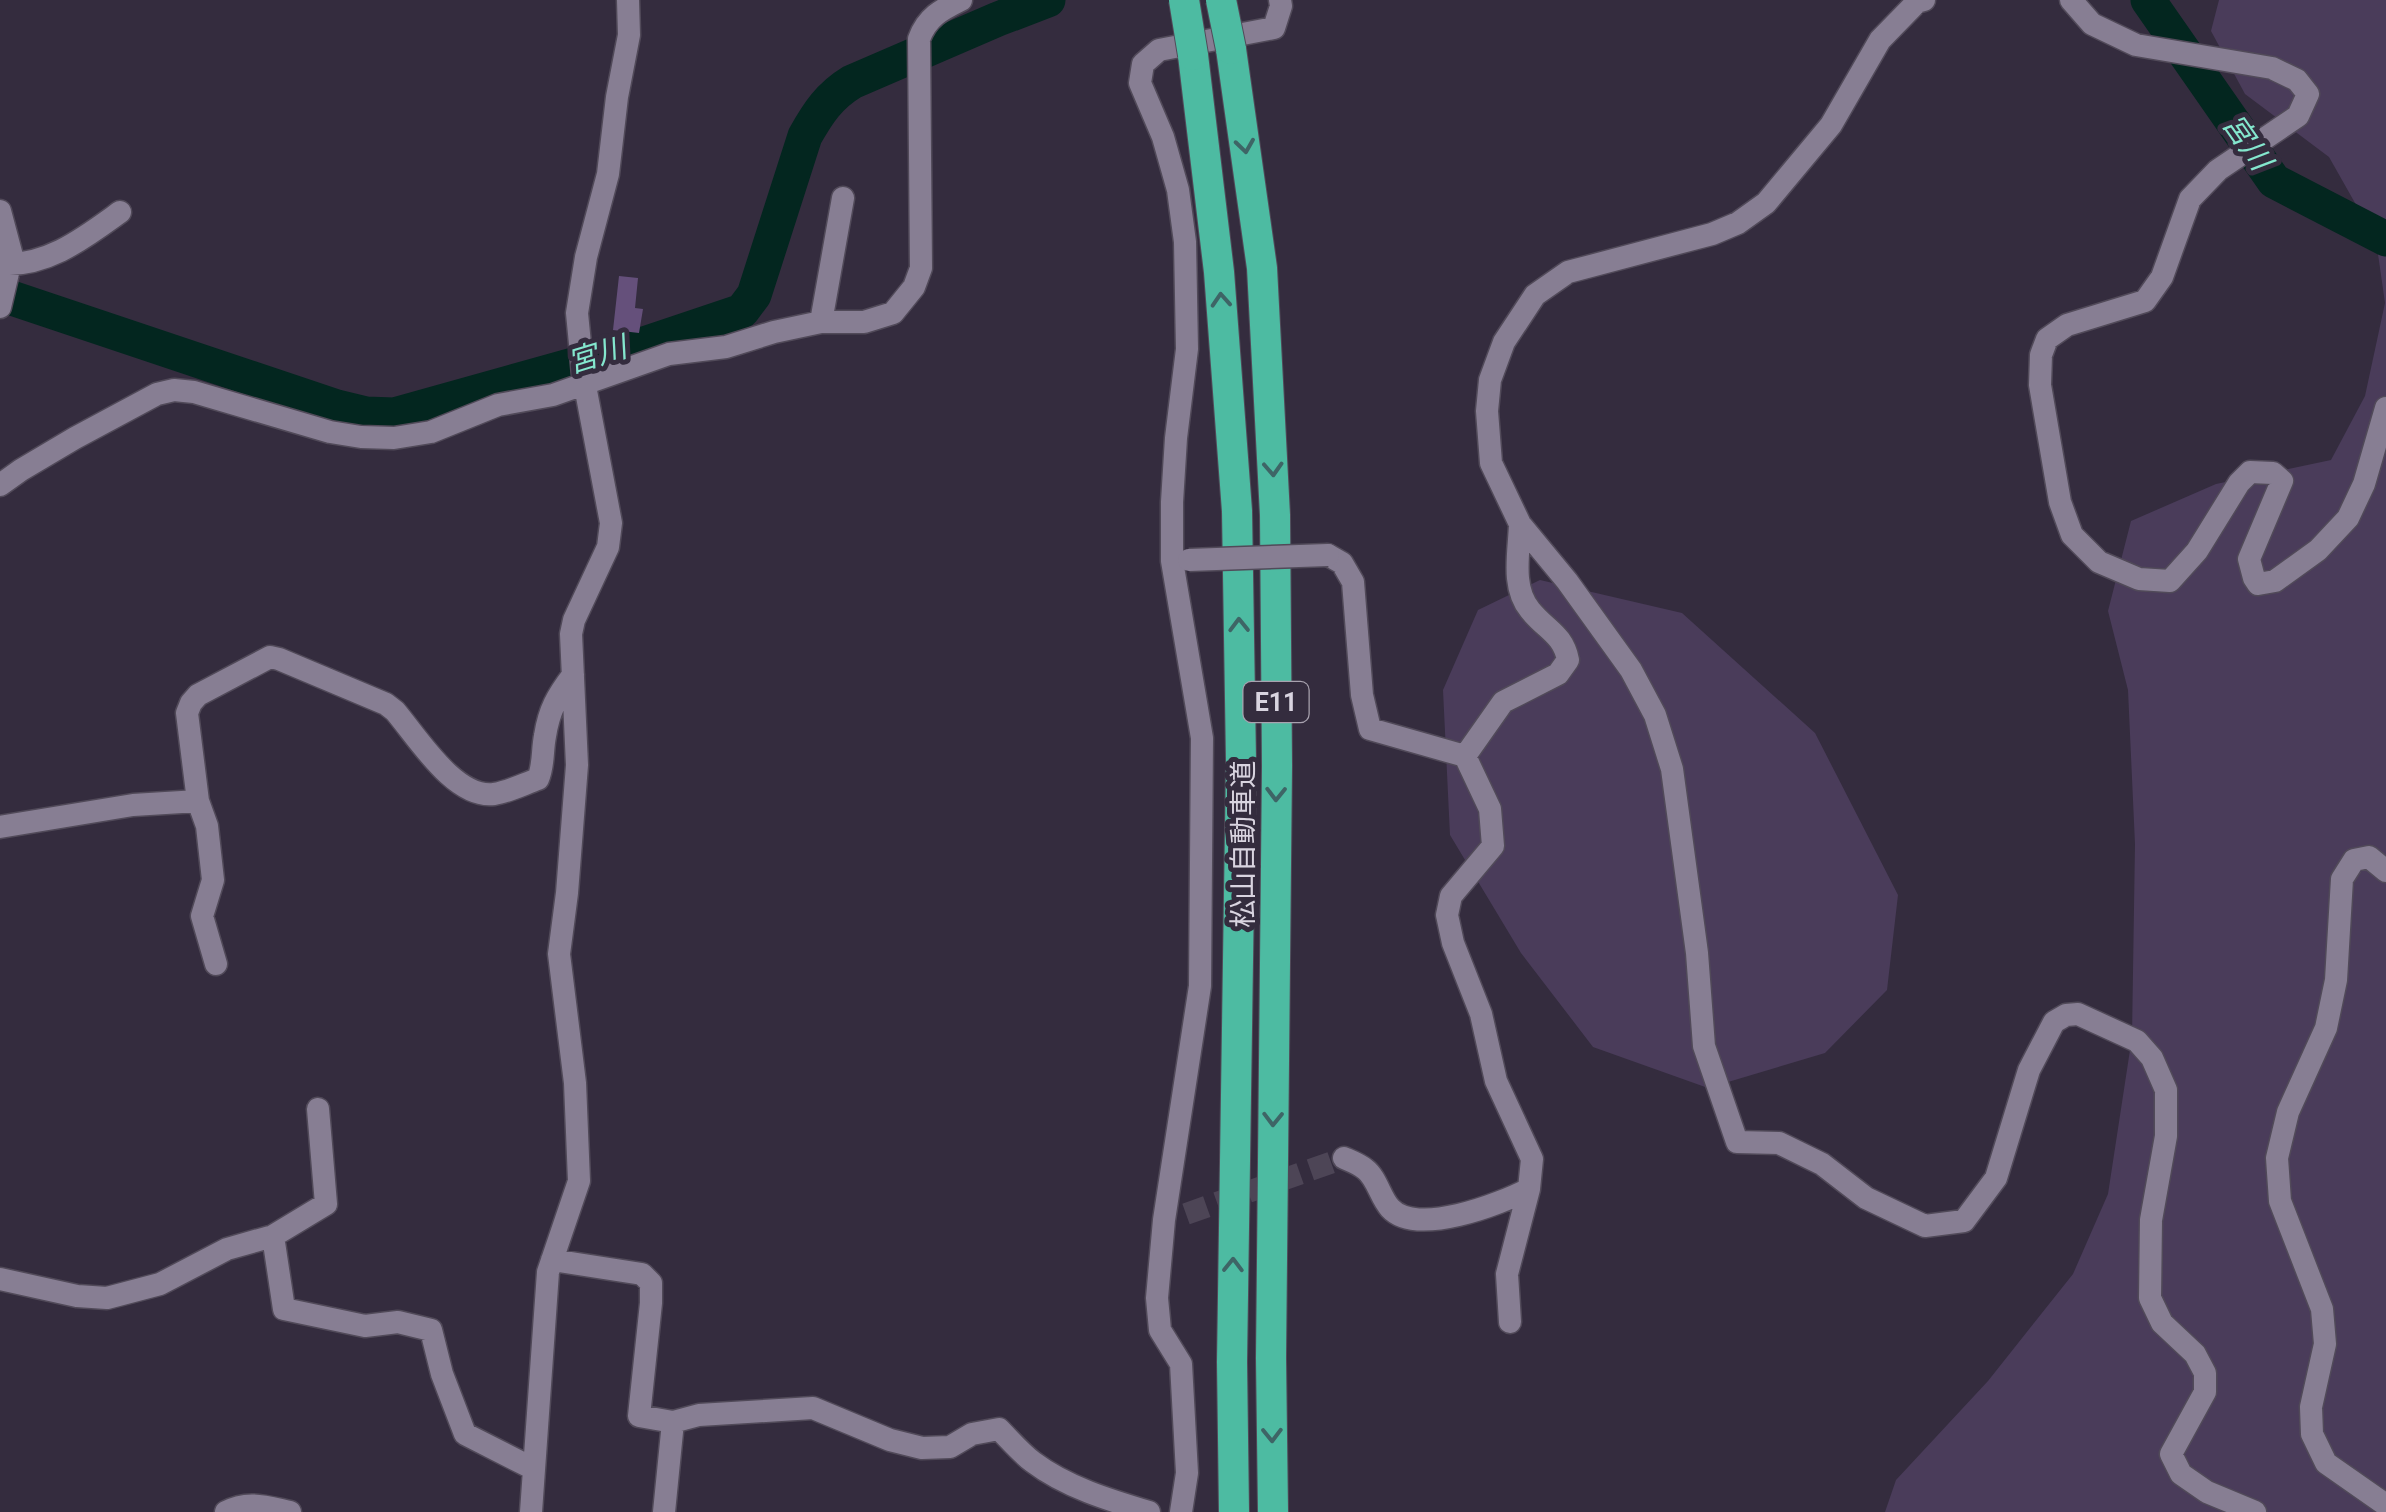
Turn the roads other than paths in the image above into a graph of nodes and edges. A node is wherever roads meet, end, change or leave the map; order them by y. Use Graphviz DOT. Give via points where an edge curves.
graph roads {
  1 [pos="628,0"];
  2 [pos="961,0"];
  3 [pos="1184,0"];
  4 [pos="1222,0"];
  5 [pos="1280,0"];
  6 [pos="1924,0"];
  7 [pos="2071,0"];
  8 [pos="843,198"];
  9 [pos="0,211"];
  10 [pos="120,212"];
  11 [pos="5,265"];
  12 [pos="1,298"];
  13 [pos="821,322"];
  14 [pos="582,370"];
  15 [pos="2386,408"];
  16 [pos="0,485"];
  17 [pos="1520,524"];
  18 [pos="1180,560"];
  19 [pos="573,675"];
  20 [pos="1465,756"];
  21 [pos="198,802"];
  22 [pos="0,828"];
  23 [pos="2386,871"];
  24 [pos="216,964"];
  25 [pos="318,1109"];
  26 [pos="1344,1158"];
  27 [pos="1529,1189"];
  28 [pos="273,1236"];
  29 [pos="552,1260"];
  30 [pos="0,1278"];
  31 [pos="1510,1322"];
  32 [pos="673,1422"];
  33 [pos="534,1470"];
  34 [pos="2386,1505"];
  35 [pos="226,1512"];
  36 [pos="290,1512"];
  37 [pos="531,1512"];
  38 [pos="664,1512"];
  39 [pos="1149,1512"];
  40 [pos="1182,1512"];
  41 [pos="1234,1512"];
  42 [pos="1273,1512"];
  43 [pos="2255,1512"];
  1 -- 14 [label="street" via="608,174 577,313"];
  2 -- 13 [label="street" via="938,12 919,39 920,268 914,286 893,313 864,322"];
  41 -- 3 [label="highway, 松山自動車道 / E11, one-way, bridge" via="1237,512 1218,272"];
  4 -- 42 [label="highway, 松山自動車道 / E11, one-way, bridge" via="1262,268 1275,515"];
  5 -- 18 [label="street" via="1274,28 1159,50 1143,64 1140,82 1178,190 1185,242 1186,349 1175,454"];
  6 -- 17 [label="street" via="1880,40 1832,124 1766,203 1712,234 1568,272 1535,295 1504,342 1486,411 1491,463"];
  7 -- 15 [label="street" via="2092,24 2136,45 2272,68 2308,94 2298,116 2218,170 2190,199 2162,277 2145,301 2067,325 2048,339 2040,386 2072,536 2099,562 2139,579 2170,581 2239,483 2250,472 2272,473 2282,481 2250,559 2258,584 2274,581 2348,518"];
  8 -- 13 [label="street"];
  9 -- 11 [label="street" via="12,256"];
  10 -- 11 [label="street" via="52,255"];
  11 -- 12 [label="street"];
  13 -- 14 [label="street" via="726,347"];
  14 -- 16 [label="street" via="553,396 498,405 431,432 394,438 330,432 174,390 75,438"];
  14 -- 19 [label="street" via="611,523 608,547 570,634"];
  17 -- 20 [label="street" via="1517,581 1528,608 1566,646 1568,660 1558,674 1503,702"];
  17 -- 43 [label="street" via="1610,640 1655,715 1672,769 1704,1046 1737,1142 1779,1144 1925,1226 1964,1221 1996,1178 2029,1070 2054,1022 2078,1014 2136,1041 2166,1090 2150,1298 2204,1373 2205,1392 2171,1454 2181,1474"];
  18 -- 20 [label="street, bridge" via="1328,555 1342,563 1353,582 1370,729"];
  18 -- 40 [label="street" via="1202,738 1200,986 1175,1217 1158,1298 1160,1330 1182,1364"];
  19 -- 21 [label="street" via="554,700 538,778 480,794 452,780 386,704 270,657 191,703"];
  19 -- 29 [label="street" via="577,766 559,954 579,1181"];
  20 -- 27 [label="street" via="1490,810 1493,846 1451,896 1447,915 1482,1014 1496,1081 1532,1159"];
  21 -- 22 [label="street" via="134,805"];
  21 -- 24 [label="street" via="213,880 202,916"];
  23 -- 34 [label="street" via="2369,857 2354,860 2342,879 2326,1028 2288,1112 2277,1158 2280,1201 2322,1309 2325,1344 2310,1407 2312,1434 2326,1463"];
  25 -- 28 [label="street" via="326,1204"];
  26 -- 27 [label="street" via="1368,1170 1390,1209 1406,1218 1433,1220"];
  27 -- 31 [label="street" via="1507,1274"];
  28 -- 30 [label="street" via="228,1249 160,1284 107,1298"];
  28 -- 33 [label="street" via="284,1309 365,1326 398,1322 432,1330 464,1434"];
  29 -- 32 [label="street" via="642,1274 651,1283 639,1416"];
  29 -- 33 [label="street"];
  32 -- 38 [label="street"];
  32 -- 39 [label="street" via="813,1408 922,1448 950,1448 972,1434 999,1429 1033,1462 1075,1486"];
  33 -- 37 [label="street"];
  35 -- 36 [label="street" via="254,1504"];
}
